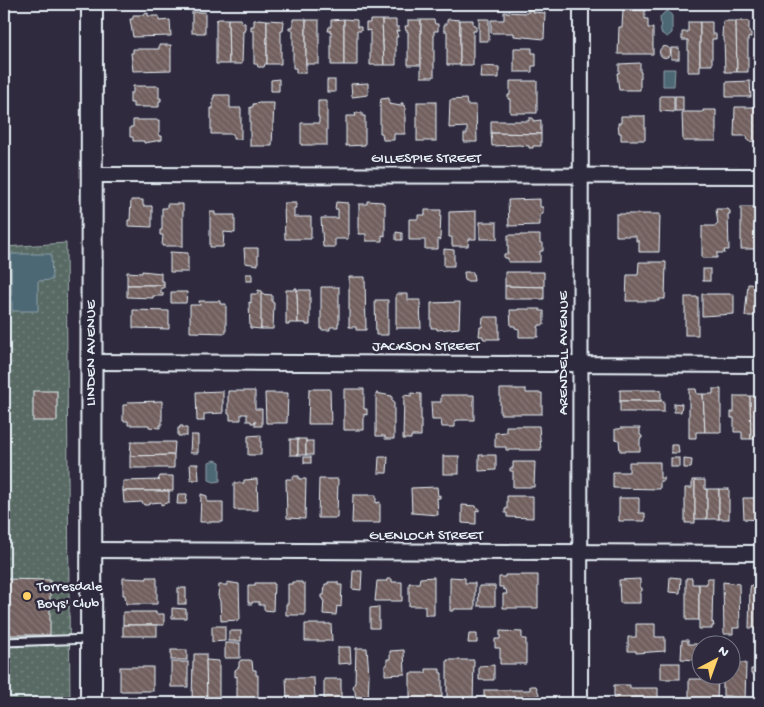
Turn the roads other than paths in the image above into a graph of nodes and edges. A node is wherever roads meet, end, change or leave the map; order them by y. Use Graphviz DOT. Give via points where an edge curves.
graph roads {
  1 [pos="92,4"];
  2 [pos="581,4"];
  3 [pos="92,175"];
  4 [pos="580,176"];
  5 [pos="760,176"];
  6 [pos="91,362"];
  7 [pos="580,364"];
  8 [pos="760,365"];
  9 [pos="91,550"];
  10 [pos="580,553"];
  11 [pos="760,553"];
  12 [pos="91,639"];
  13 [pos="4,642"];
  14 [pos="91,703"];
  15 [pos="580,703"];
  1 -- 3 [label="street, LINDEN AVENUE"];
  2 -- 4 [label="street, ARENDELL AVENUE"];
  3 -- 4 [label="street, GILLESPIE STREET"];
  3 -- 6 [label="street, LINDEN AVENUE"];
  4 -- 5 [label="street, GILLESPIE STREET"];
  4 -- 7 [label="street, ARENDELL AVENUE"];
  6 -- 7 [label="street, JACKSON STREET"];
  6 -- 9 [label="street, LINDEN AVENUE"];
  7 -- 8 [label="street, JACKSON STREET"];
  7 -- 10 [label="street, ARENDELL AVENUE"];
  9 -- 10 [label="street, GLENLOCH STREET"];
  9 -- 12 [label="street, LINDEN AVENUE"];
  10 -- 11 [label="street, GLENLOCH STREET"];
  10 -- 15 [label="street, ARENDELL AVENUE"];
  12 -- 13 [label="lane"];
  12 -- 14 [label="street, LINDEN AVENUE"];
}
